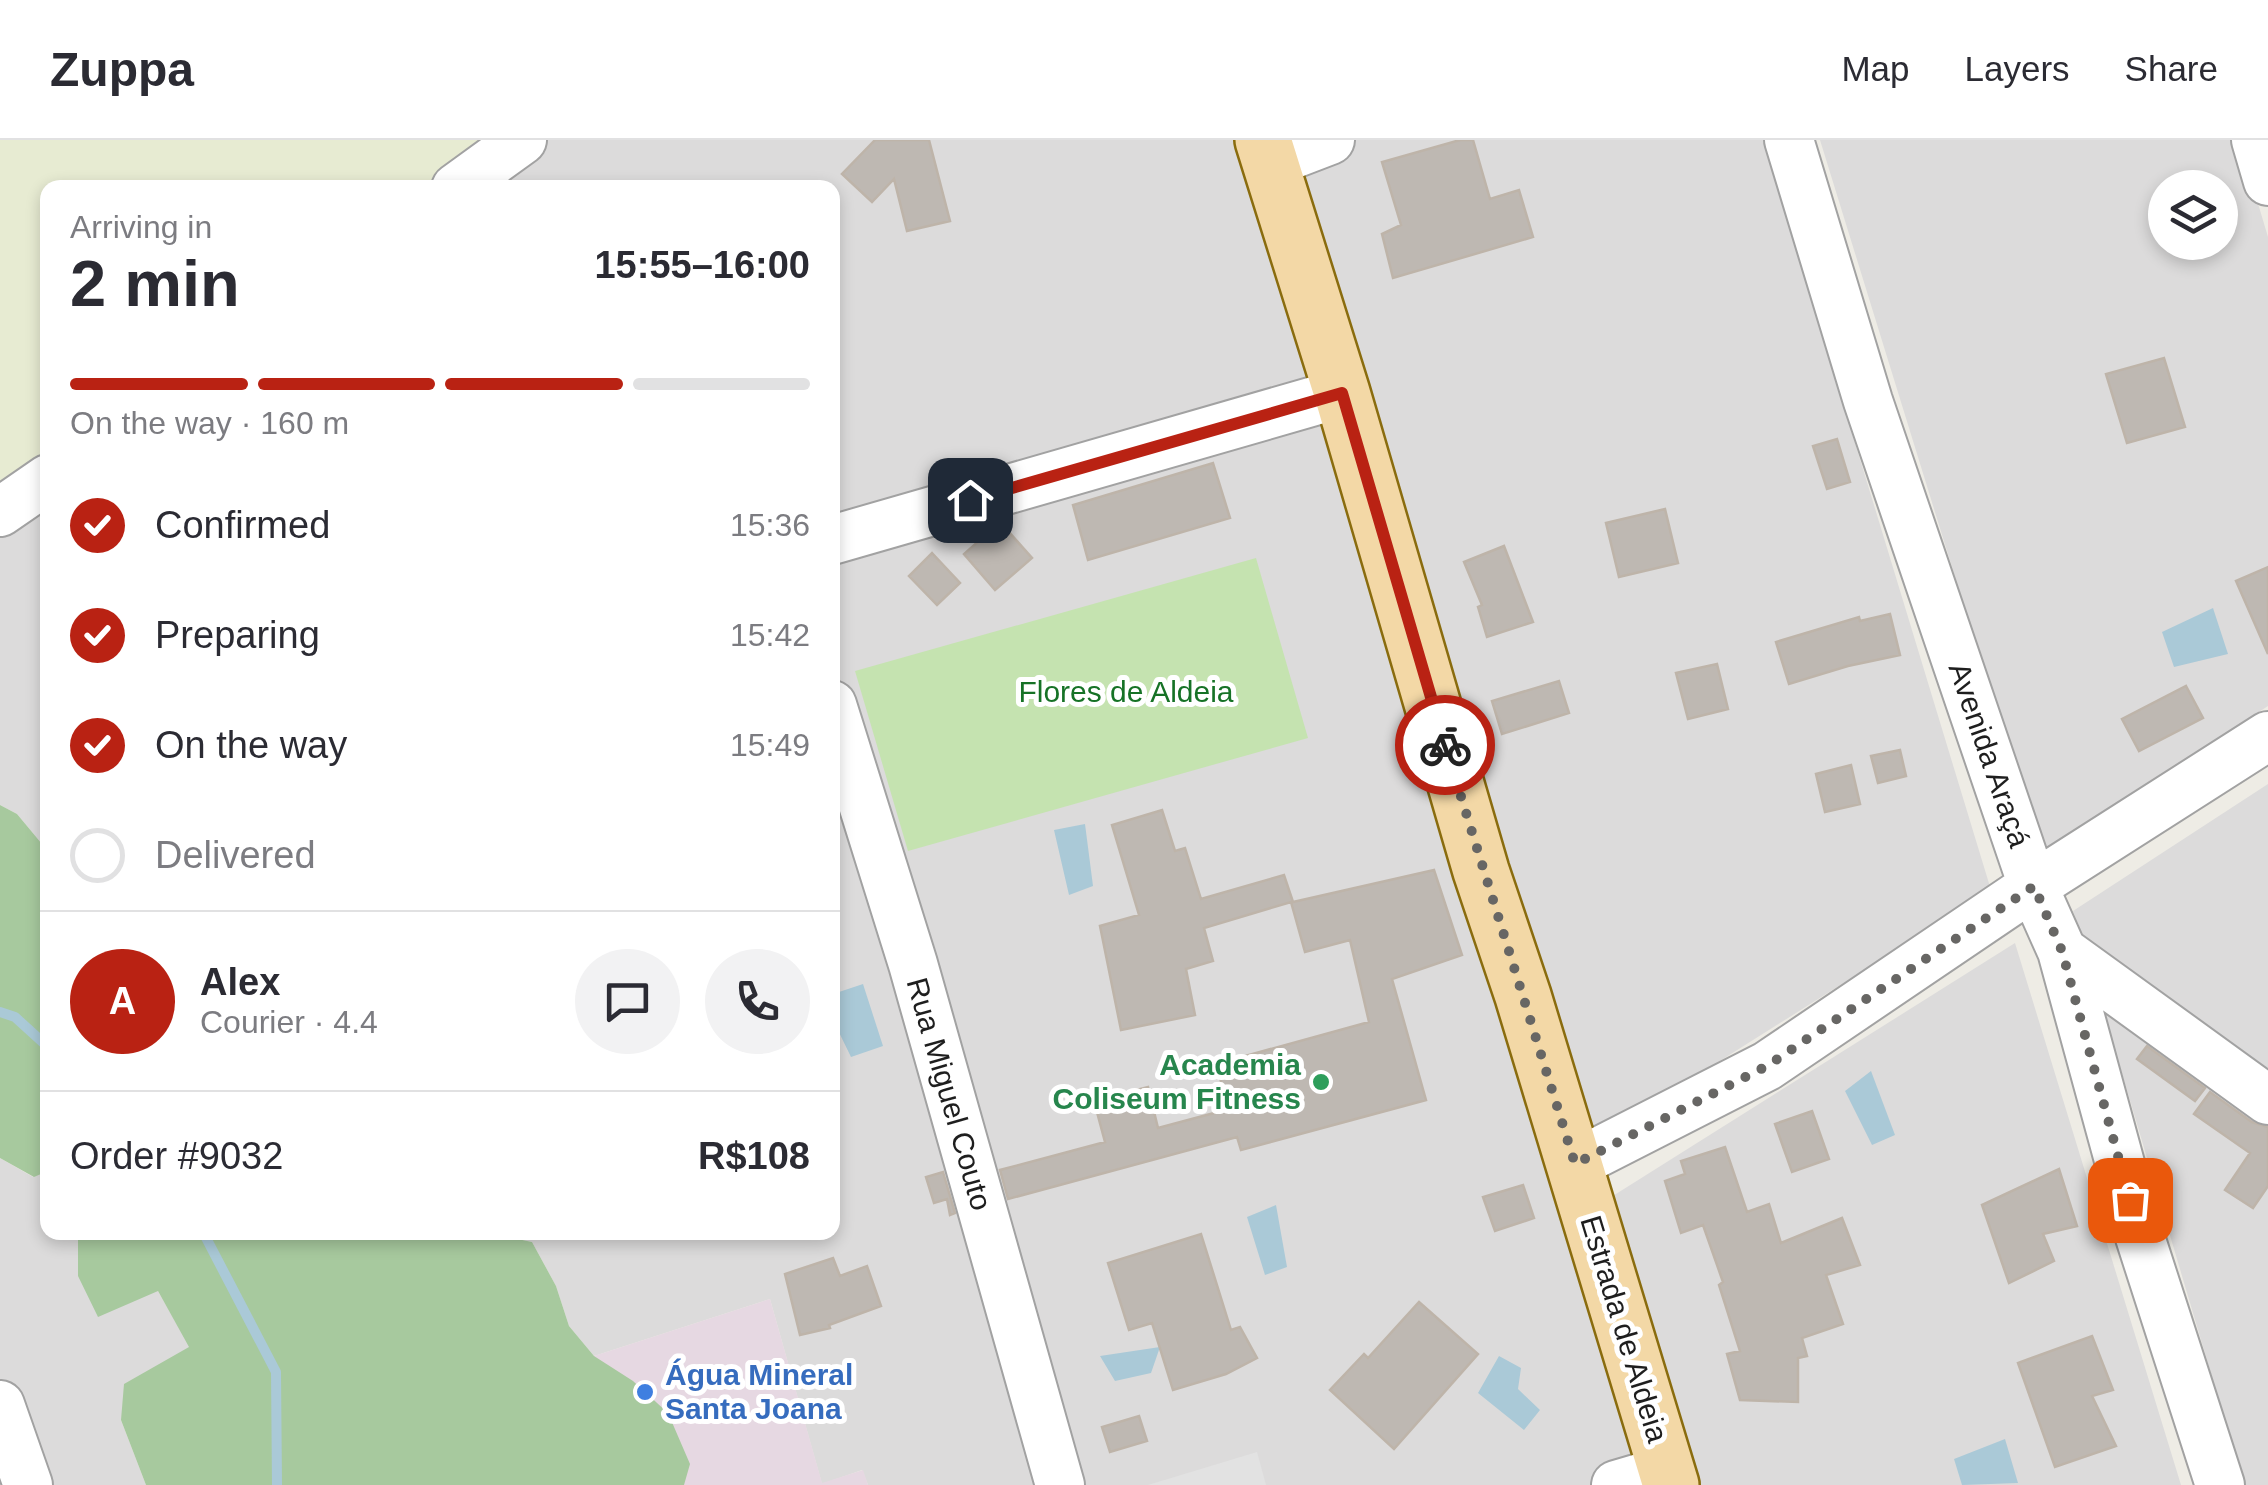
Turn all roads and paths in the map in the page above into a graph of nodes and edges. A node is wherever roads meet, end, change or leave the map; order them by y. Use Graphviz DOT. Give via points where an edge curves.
graph roads {
  1 [pos="522,140"];
  2 [pos="1330,140"];
  3 [pos="1789,140"];
  4 [pos="2256,140"];
  5 [pos="1267,152"];
  6 [pos="467,180"];
  7 [pos="2268,181"];
  8 [pos="1342,393"];
  9 [pos="40,484"];
  10 [pos="0,512"];
  11 [pos="840,538"];
  12 [pos="840,731"];
  13 [pos="2268,736"];
  14 [pos="2034,886"];
  15 [pos="2062,951"];
  16 [pos="2268,1100"];
  17 [pos="1575,1164"];
  18 [pos="0,1405"];
  19 [pos="1651,1480"];
  20 [pos="28,1485"];
  21 [pos="1060,1485"];
  22 [pos="2220,1485"];
  1 -- 6 [label="street"];
  2 -- 5 [label="street"];
  3 -- 14 [label="street, Avenida Araçá" via="1868,401"];
  4 -- 7 [label="street"];
  5 -- 8 [label="main road, Estrada de Aldeia"];
  8 -- 11 [label="street"];
  8 -- 17 [label="main road, Estrada de Aldeia" via="1481,871"];
  9 -- 10 [label="street"];
  12 -- 21 [label="street, Rua Miguel Couto"];
  13 -- 14 [label="street"];
  14 -- 15 [label="street, Avenida Araçá"];
  14 -- 17 [label="street" via="1767,1066"];
  15 -- 16 [label="street"];
  15 -- 22 [label="street, Avenida Araçá" via="2140,1237"];
  17 -- 19 [label="main road, Estrada de Aldeia"];
  18 -- 20 [label="street"];
}
